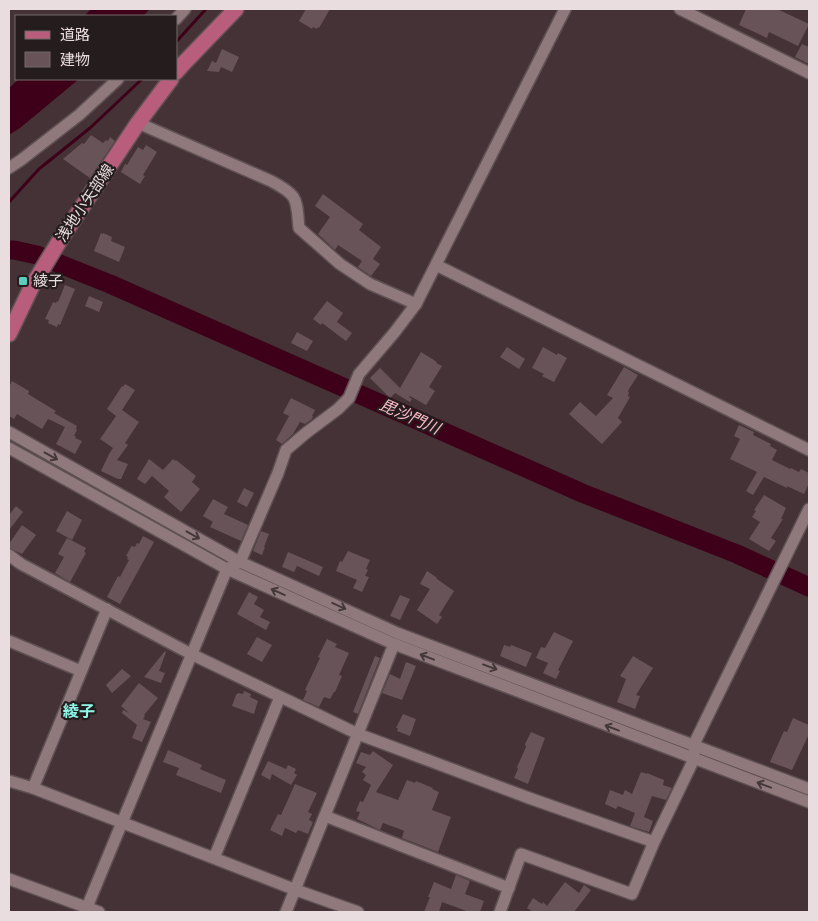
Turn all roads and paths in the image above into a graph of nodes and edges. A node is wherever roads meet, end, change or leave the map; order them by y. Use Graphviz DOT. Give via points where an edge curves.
graph roads {
  1 [pos="236,9"];
  2 [pos="565,9"];
  3 [pos="680,9"];
  4 [pos="178,70"];
  5 [pos="809,73"];
  6 [pos="117,80"];
  7 [pos="170,80"];
  8 [pos="138,123"];
  9 [pos="9,168"];
  10 [pos="436,265"];
  11 [pos="416,304"];
  12 [pos="9,334"];
  13 [pos="9,432"];
  14 [pos="9,448"];
  15 [pos="809,450"];
  16 [pos="809,510"];
  17 [pos="9,555"];
  18 [pos="240,562"];
  19 [pos="227,569"];
  20 [pos="107,609"];
  21 [pos="9,641"];
  22 [pos="394,644"];
  23 [pos="191,654"];
  24 [pos="81,671"];
  25 [pos="280,697"];
  26 [pos="358,734"];
  27 [pos="694,744"];
  28 [pos="694,759"];
  29 [pos="9,781"];
  30 [pos="33,788"];
  31 [pos="809,788"];
  32 [pos="809,802"];
  33 [pos="325,816"];
  34 [pos="122,823"];
  35 [pos="654,842"];
  36 [pos="214,858"];
  37 [pos="9,879"];
  38 [pos="508,888"];
  39 [pos="296,890"];
  40 [pos="86,910"];
  41 [pos="99,912"];
  42 [pos="286,912"];
  43 [pos="358,912"];
  44 [pos="500,912"];
  1 -- 4 [label="main road"];
  2 -- 10 [label="street"];
  3 -- 5 [label="street"];
  6 -- 9 [label="street" via="79,115"];
  7 -- 8 [label="main road, 浅地小矢部線"];
  8 -- 11 [label="street" via="288,190 296,200 300,228 340,264 370,284"];
  8 -- 12 [label="main road, 浅地小矢部線" via="32,286"];
  10 -- 11 [label="street"];
  10 -- 15 [label="street"];
  11 -- 18 [label="street" via="359,374 349,398 286,450"];
  13 -- 18 [label="street, one-way"];
  14 -- 19 [label="street"];
  16 -- 27 [label="street"];
  17 -- 20 [label="street"];
  18 -- 19 [label="street"];
  18 -- 27 [label="street, one-way" via="397,633"];
  22 -- 19 [label="street, one-way"];
  19 -- 23 [label="street"];
  20 -- 23 [label="street"];
  20 -- 24 [label="street"];
  21 -- 24 [label="street"];
  22 -- 26 [label="street"];
  28 -- 22 [label="street, one-way"];
  23 -- 25 [label="street"];
  23 -- 34 [label="street"];
  24 -- 30 [label="street"];
  25 -- 26 [label="street"];
  25 -- 36 [label="street"];
  26 -- 33 [label="street"];
  26 -- 35 [label="street"];
  27 -- 28 [label="street"];
  27 -- 31 [label="street"];
  32 -- 28 [label="street, one-way"];
  28 -- 35 [label="street"];
  29 -- 30 [label="street"];
  30 -- 34 [label="street"];
  33 -- 38 [label="street"];
  33 -- 39 [label="street"];
  34 -- 36 [label="street"];
  34 -- 40 [label="street"];
  35 -- 38 [label="street" via="632,894 521,854"];
  36 -- 39 [label="street"];
  37 -- 40 [label="street"];
  38 -- 44 [label="street"];
  39 -- 42 [label="street"];
  39 -- 43 [label="street"];
  40 -- 41 [label="street"];
}
